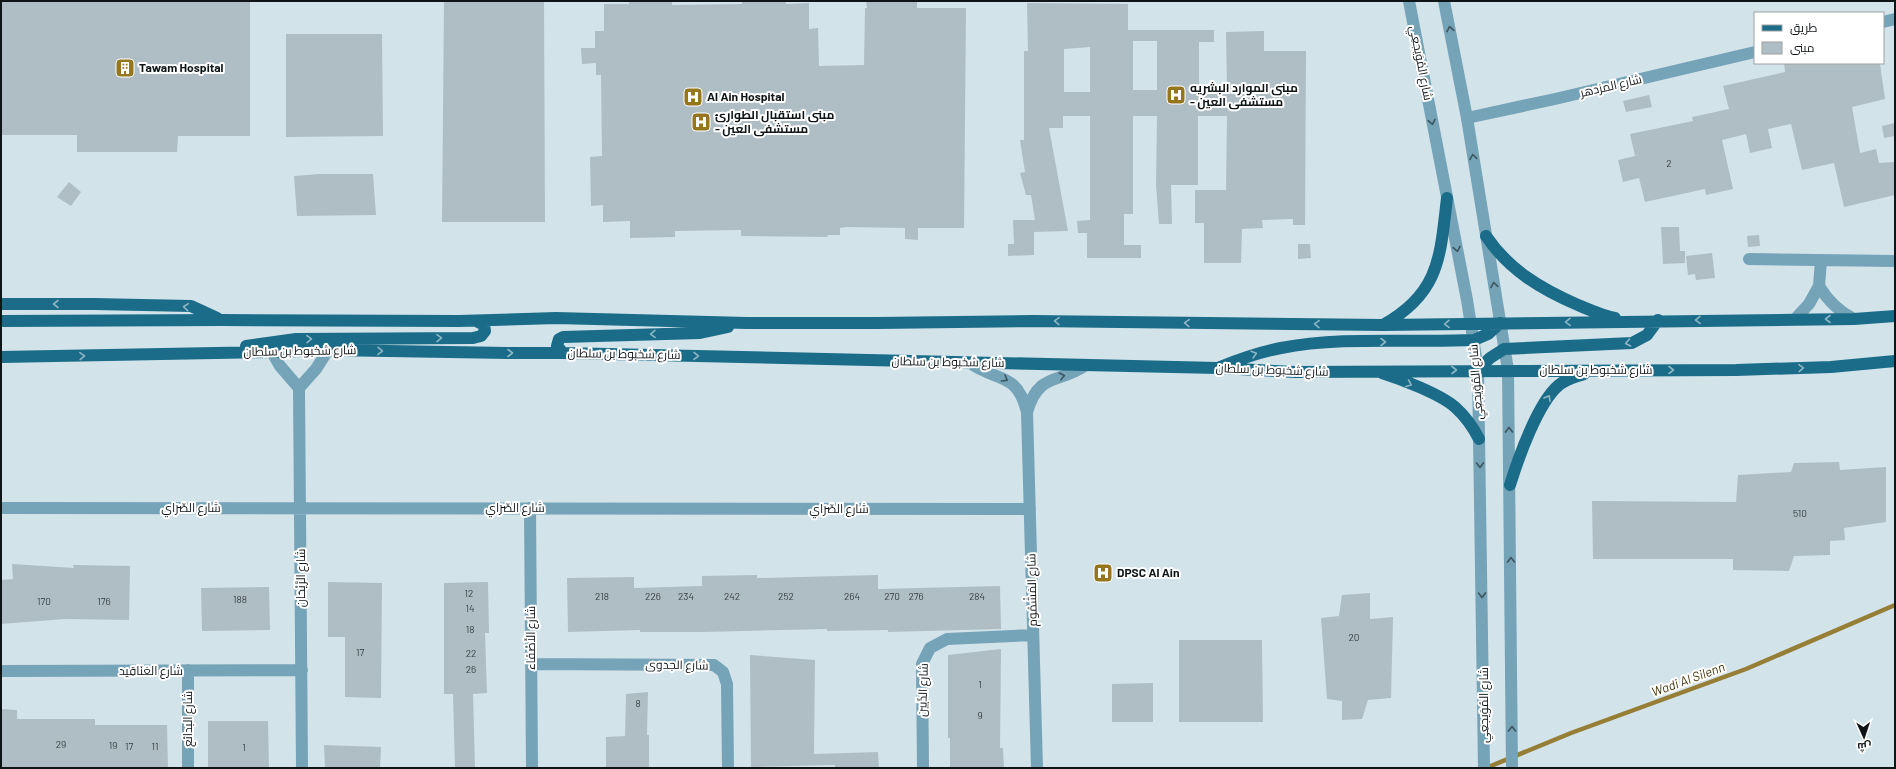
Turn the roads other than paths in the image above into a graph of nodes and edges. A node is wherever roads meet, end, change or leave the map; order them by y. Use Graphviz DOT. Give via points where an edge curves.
graph roads {
  1 [pos="1409,1"];
  2 [pos="1444,1"];
  3 [pos="1895,19"];
  4 [pos="1884,22"];
  5 [pos="1754,52"];
  6 [pos="1467,118"];
  7 [pos="1447,198"];
  8 [pos="1486,236"];
  9 [pos="1749,258"];
  10 [pos="1821,261"];
  11 [pos="1895,261"];
  12 [pos="1820,286"];
  13 [pos="1,304"];
  14 [pos="1895,316"];
  15 [pos="1795,319"];
  16 [pos="1854,319"];
  17 [pos="222,320"];
  18 [pos="1658,320"];
  19 [pos="1,321"];
  20 [pos="476,321"];
  21 [pos="1630,321"];
  22 [pos="747,323"];
  23 [pos="1471,324"];
  24 [pos="1500,324"];
  25 [pos="1382,325"];
  26 [pos="1474,340"];
  27 [pos="1504,349"];
  28 [pos="328,350"];
  29 [pos="272,352"];
  30 [pos="201,353"];
  31 [pos="563,353"];
  32 [pos="1,357"];
  33 [pos="56,357"];
  34 [pos="1895,361"];
  35 [pos="970,363"];
  36 [pos="1,364"];
  37 [pos="1086,365"];
  38 [pos="1218,368"];
  39 [pos="1373,370"];
  40 [pos="1478,370"];
  41 [pos="1508,370"];
  42 [pos="1599,370"];
  43 [pos="299,388"];
  44 [pos="1028,412"];
  45 [pos="1479,440"];
  46 [pos="1510,485"];
  47 [pos="1,508"];
  48 [pos="301,508"];
  49 [pos="530,508"];
  50 [pos="1030,509"];
  51 [pos="1033,635"];
  52 [pos="531,664"];
  53 [pos="188,670"];
  54 [pos="302,670"];
  55 [pos="1,671"];
  56 [pos="188,768"];
  57 [pos="302,768"];
  58 [pos="532,768"];
  59 [pos="728,768"];
  60 [pos="923,768"];
  61 [pos="1036,768"];
  62 [pos="1484,768"];
  63 [pos="1512,768"];
  1 -- 7 [label="street, شارع المُوَيجعِي, one-way"];
  6 -- 2 [label="street, one-way"];
  3 -- 4 [label="street"];
  5 -- 6 [label="street, شارع المزدهر" via="1555,100"];
  8 -- 6 [label="street, one-way"];
  7 -- 23 [label="street, شارع المُوَيجعِي, one-way"];
  7 -- 25 [label="main road" via="1441,248 1433,276 1426,289 1406,310"];
  8 -- 21 [label="main road" via="1502,257 1532,283 1586,308"];
  24 -- 8 [label="street, one-way"];
  9 -- 10 [label="street"];
  10 -- 11 [label="street"];
  10 -- 12 [label="street"];
  12 -- 15 [label="street" via="1809,304"];
  12 -- 16 [label="street" via="1837,309"];
  17 -- 13 [label="main road, one-way" via="191,306"];
  14 -- 16 [label="main road"];
  16 -- 15 [label="main road, one-way"];
  15 -- 18 [label="main road, one-way"];
  17 -- 19 [label="main road"];
  17 -- 20 [label="main road"];
  18 -- 21 [label="main road"];
  18 -- 27 [label="main road, one-way" via="1647,335 1632,343"];
  20 -- 22 [label="main road" via="548,318"];
  30 -- 20 [label="main road, one-way" via="296,339 473,338 481,336 485,331 484,325"];
  21 -- 24 [label="main road, one-way"];
  25 -- 22 [label="main road, one-way" via="1033,321"];
  22 -- 31 [label="main road, one-way" via="700,333 563,337 559,339 557,346"];
  23 -- 24 [label="main road"];
  23 -- 25 [label="main road, one-way"];
  23 -- 26 [label="street, شارع المُوَيجعِي"];
  24 -- 26 [label="main road" via="1488,334"];
  24 -- 27 [label="street"];
  38 -- 26 [label="main road, one-way" via="1260,353 1304,344"];
  26 -- 40 [label="street, شارع المُوَيجعِي"];
  27 -- 40 [label="main road"];
  27 -- 41 [label="street"];
  28 -- 29 [label="main road, شارع شخبوط بن سلطان"];
  28 -- 31 [label="main road, شارع شخبوط بن سلطان, one-way"];
  28 -- 43 [label="street"];
  29 -- 30 [label="main road, شارع شخبوط بن سلطان"];
  29 -- 43 [label="street"];
  33 -- 30 [label="main road, شارع شخبوط بن سلطان, one-way"];
  31 -- 35 [label="main road, شارع شخبوط بن سلطان, one-way"];
  32 -- 33 [label="main road, شارع شخبوط بن سلطان"];
  33 -- 36 [label="main road"];
  42 -- 34 [label="main road, شارع شخبوط بن سلطان, one-way" via="1831,367"];
  35 -- 37 [label="main road, شارع شخبوط بن سلطان"];
  35 -- 44 [label="street, شارع المَشْمُوم, one-way" via="1010,382 1021,394"];
  37 -- 38 [label="main road, شارع شخبوط بن سلطان"];
  44 -- 37 [label="street, شارع المَشْمُوم, one-way" via="1034,394 1048,381 1070,374"];
  38 -- 39 [label="main road, شارع شخبوط بن سلطان" via="1295,372"];
  39 -- 40 [label="main road, شارع شخبوط بن سلطان, one-way"];
  39 -- 45 [label="main road, one-way" via="1409,383 1453,406 1468,421"];
  40 -- 41 [label="main road, شارع شخبوط بن سلطان"];
  40 -- 45 [label="street, شارع المُوَيجعِي"];
  41 -- 42 [label="main road, شارع شخبوط بن سلطان"];
  46 -- 41 [label="street, one-way"];
  46 -- 42 [label="main road, one-way" via="1530,432 1552,391 1565,380"];
  43 -- 48 [label="street, شارع الرَّيْحَان"];
  44 -- 50 [label="street, شارع المَشْمُوم"];
  45 -- 62 [label="street, شارع المُوَيجعِي, one-way"];
  63 -- 46 [label="street, one-way"];
  47 -- 48 [label="street, شارع الصِّرَاي"];
  48 -- 49 [label="street, شارع الصِّرَاي"];
  48 -- 54 [label="street, شارع الرَّيْحَان"];
  49 -- 50 [label="street, شارع الصِّرَاي"];
  49 -- 52 [label="street, شارع الأَصْفَاء"];
  50 -- 51 [label="street, شارع المَشْمُوم"];
  51 -- 60 [label="street, شارع الدِّيين" via="946,639 930,648 924,658 922,670"];
  51 -- 61 [label="street, شارع المَشْمُوم"];
  52 -- 58 [label="street, شارع الأَصْفَاء"];
  52 -- 59 [label="street, شارع الجدوى" via="714,665 723,672 727,684"];
  53 -- 54 [label="street, شارع العَنَاقِيد"];
  53 -- 55 [label="street, شارع العَنَاقِيد"];
  53 -- 56 [label="street, شارع البدائع"];
  54 -- 57 [label="street, شارع الرَّيْحَان"];
}
